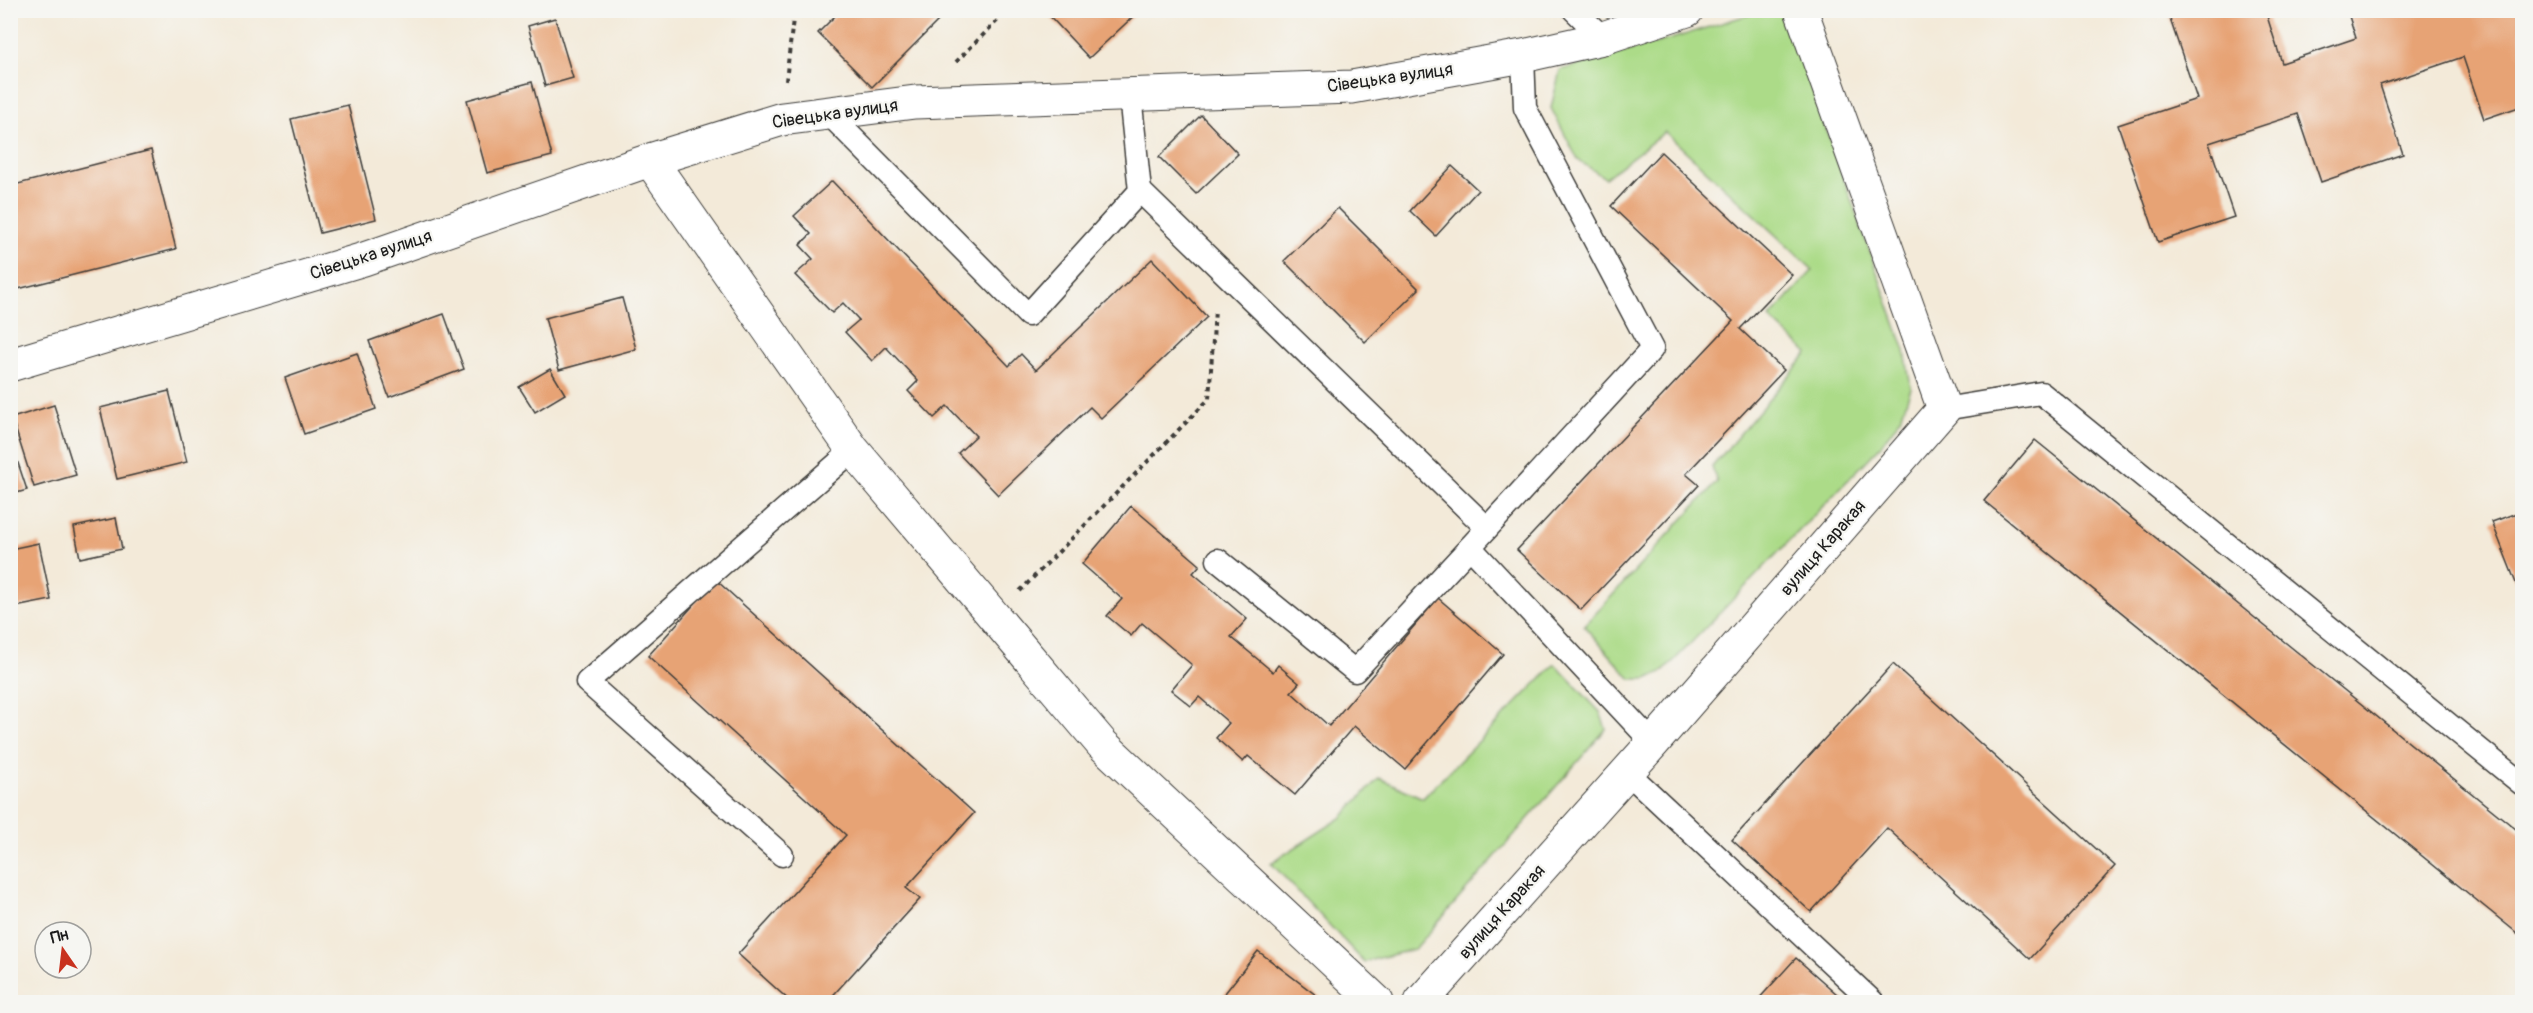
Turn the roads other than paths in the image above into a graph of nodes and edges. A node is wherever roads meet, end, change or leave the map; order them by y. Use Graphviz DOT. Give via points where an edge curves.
graph roads {
  1 [pos="1574,10"];
  2 [pos="1687,10"];
  3 [pos="1801,10"];
  4 [pos="1603,38"];
  5 [pos="1524,56"];
  6 [pos="1130,95"];
  7 [pos="829,114"];
  8 [pos="650,160"];
  9 [pos="1140,191"];
  10 [pos="10,365"];
  11 [pos="1944,409"];
  12 [pos="853,450"];
  13 [pos="1487,528"];
  14 [pos="1470,547"];
  15 [pos="1218,560"];
  16 [pos="1653,743"];
  17 [pos="1627,772"];
  18 [pos="2523,784"];
  19 [pos="782,855"];
  20 [pos="1377,1002"];
  21 [pos="1421,1002"];
  22 [pos="1873,1002"];
  1 -- 4 [label="lane"];
  2 -- 4 [label="street, Сівецька вулиця"];
  3 -- 11 [label="street"];
  4 -- 5 [label="street, Сівецька вулиця"];
  5 -- 6 [label="street, Сівецька вулиця" via="1352,87"];
  5 -- 13 [label="lane" via="1525,108 1652,349"];
  6 -- 7 [label="street, Сівецька вулиця" via="915,102"];
  6 -- 9 [label="lane"];
  7 -- 8 [label="street, Сівецька вулиця" via="782,119"];
  7 -- 9 [label="lane" via="1028,315"];
  8 -- 10 [label="street, Сівецька вулиця" via="364,259"];
  8 -- 12 [label="street"];
  9 -- 13 [label="lane"];
  11 -- 16 [label="street, вулиця Каракая"];
  11 -- 18 [label="lane" via="2041,393"];
  12 -- 19 [label="lane" via="587,682"];
  12 -- 20 [label="street" via="1102,744"];
  13 -- 14 [label="lane"];
  14 -- 15 [label="lane" via="1355,671"];
  14 -- 16 [label="lane"];
  16 -- 17 [label="street, вулиця Каракая"];
  17 -- 21 [label="street, вулиця Каракая"];
  17 -- 22 [label="lane"];
}
